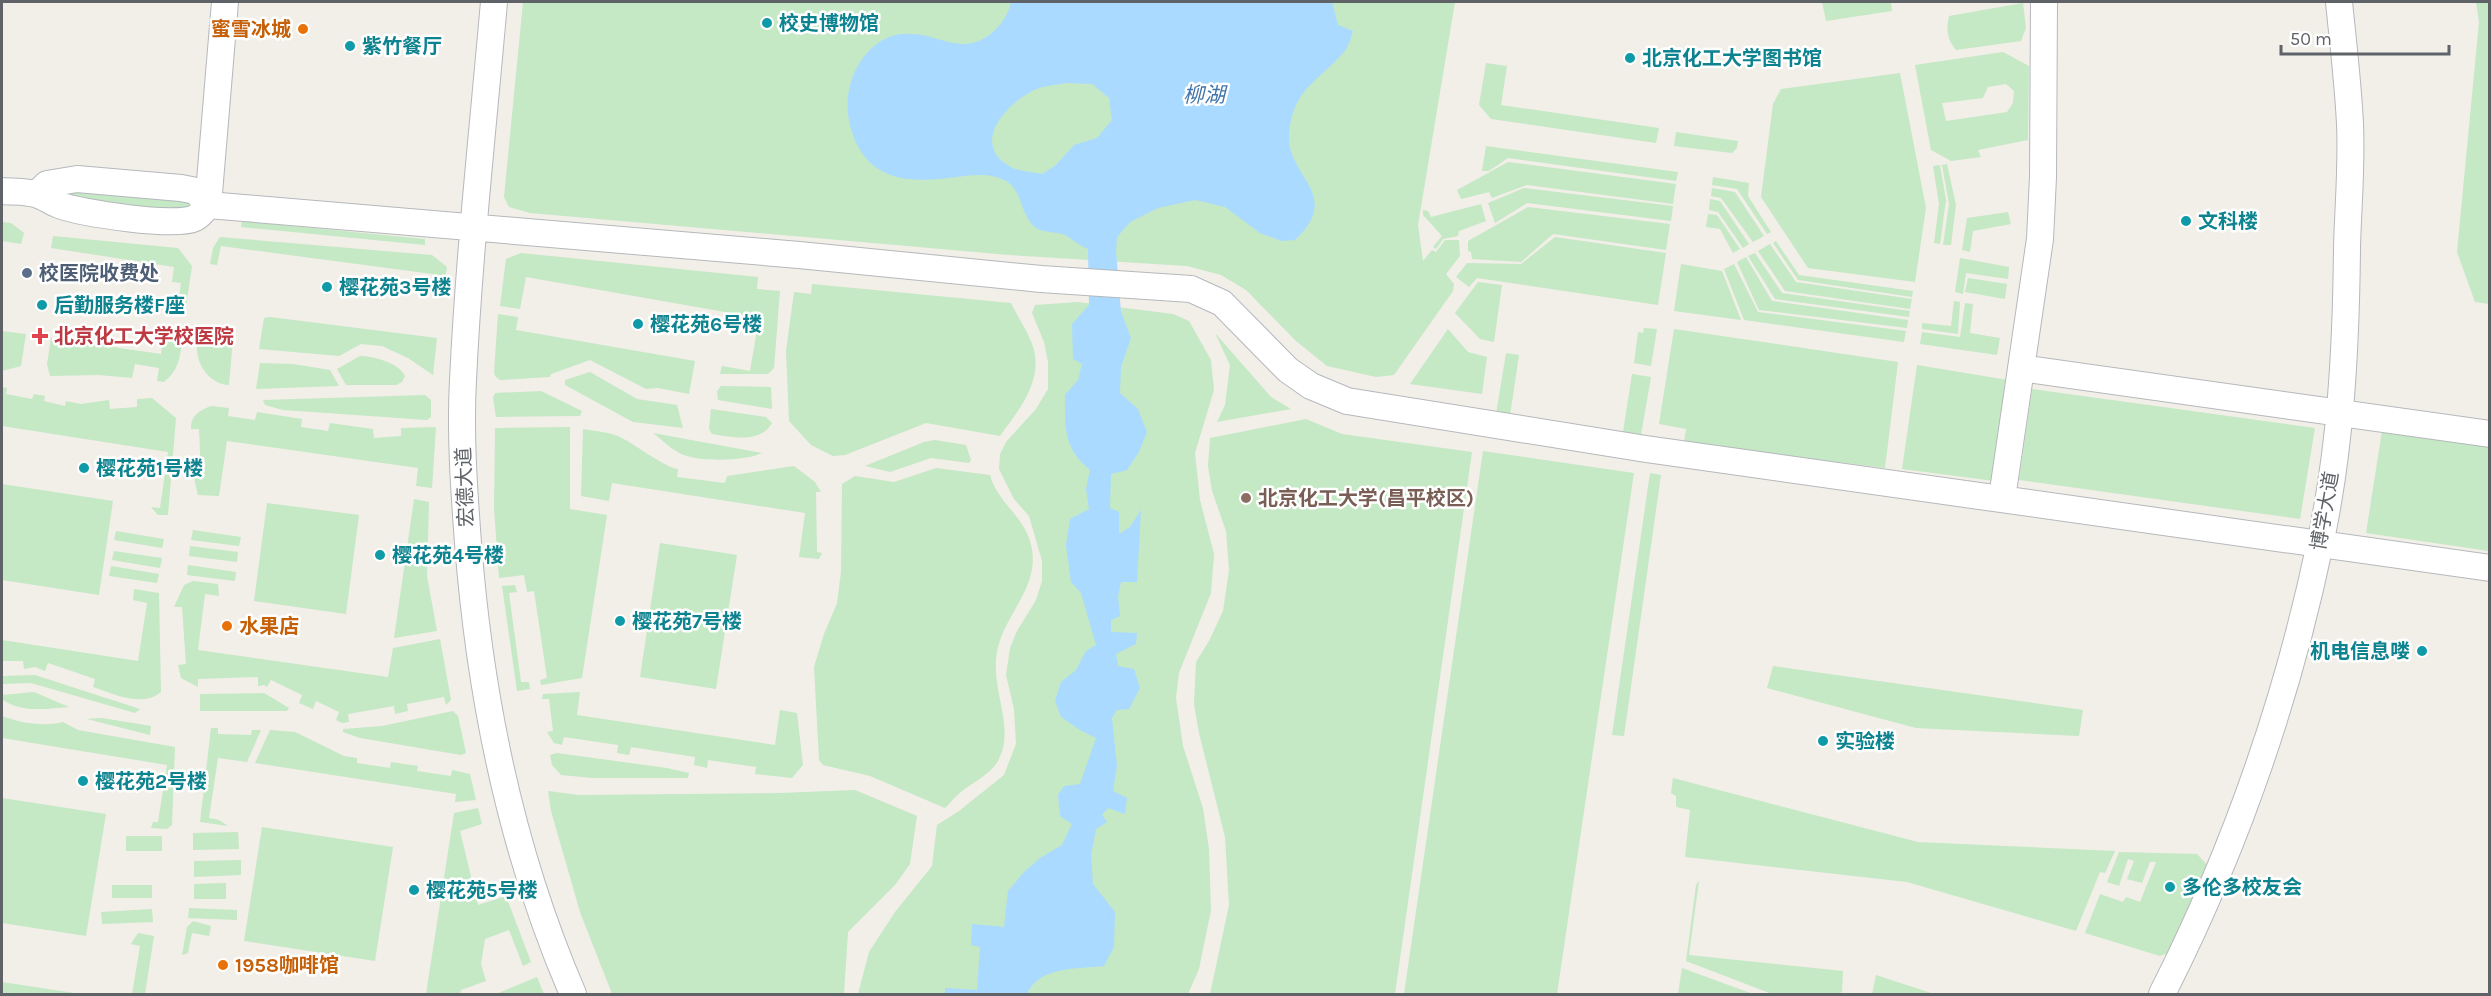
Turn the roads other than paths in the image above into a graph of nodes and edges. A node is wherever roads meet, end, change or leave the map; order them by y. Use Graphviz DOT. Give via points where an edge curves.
graph roads {
  1 [pos="225,2"];
  2 [pos="494,2"];
  3 [pos="2044,2"];
  4 [pos="2339,2"];
  5 [pos="2,190"];
  6 [pos="37,194"];
  7 [pos="208,205"];
  8 [pos="475,229"];
  9 [pos="2021,368"];
  10 [pos="2340,414"];
  11 [pos="2490,435"];
  12 [pos="2002,498"];
  13 [pos="2321,543"];
  14 [pos="2490,568"];
  15 [pos="573,994"];
  16 [pos="2162,994"];
  1 -- 7 [label="street"];
  2 -- 8 [label="street, 宏德大道"];
  3 -- 9 [label="street" via="2040,239"];
  4 -- 10 [label="street, 博学大道" via="2350,127"];
  5 -- 6 [label="street"];
  6 -- 7 [label="street" via="81,211 148,219 194,219"];
  6 -- 7 [label="street" via="47,184 77,179 182,188 196,191"];
  7 -- 8 [label="street"];
  8 -- 12 [label="street" via="1191,289 1222,303 1288,370 1311,386 1347,401 1646,449"];
  8 -- 15 [label="street, 宏德大道" via="462,393 465,504 474,610 495,749 517,838"];
  9 -- 10 [label="street"];
  9 -- 12 [label="street"];
  10 -- 11 [label="street"];
  10 -- 13 [label="street, 博学大道"];
  12 -- 13 [label="street"];
  13 -- 14 [label="street"];
  13 -- 16 [label="street, 博学大道" via="2281,700 2245,810 2194,932"];
}
